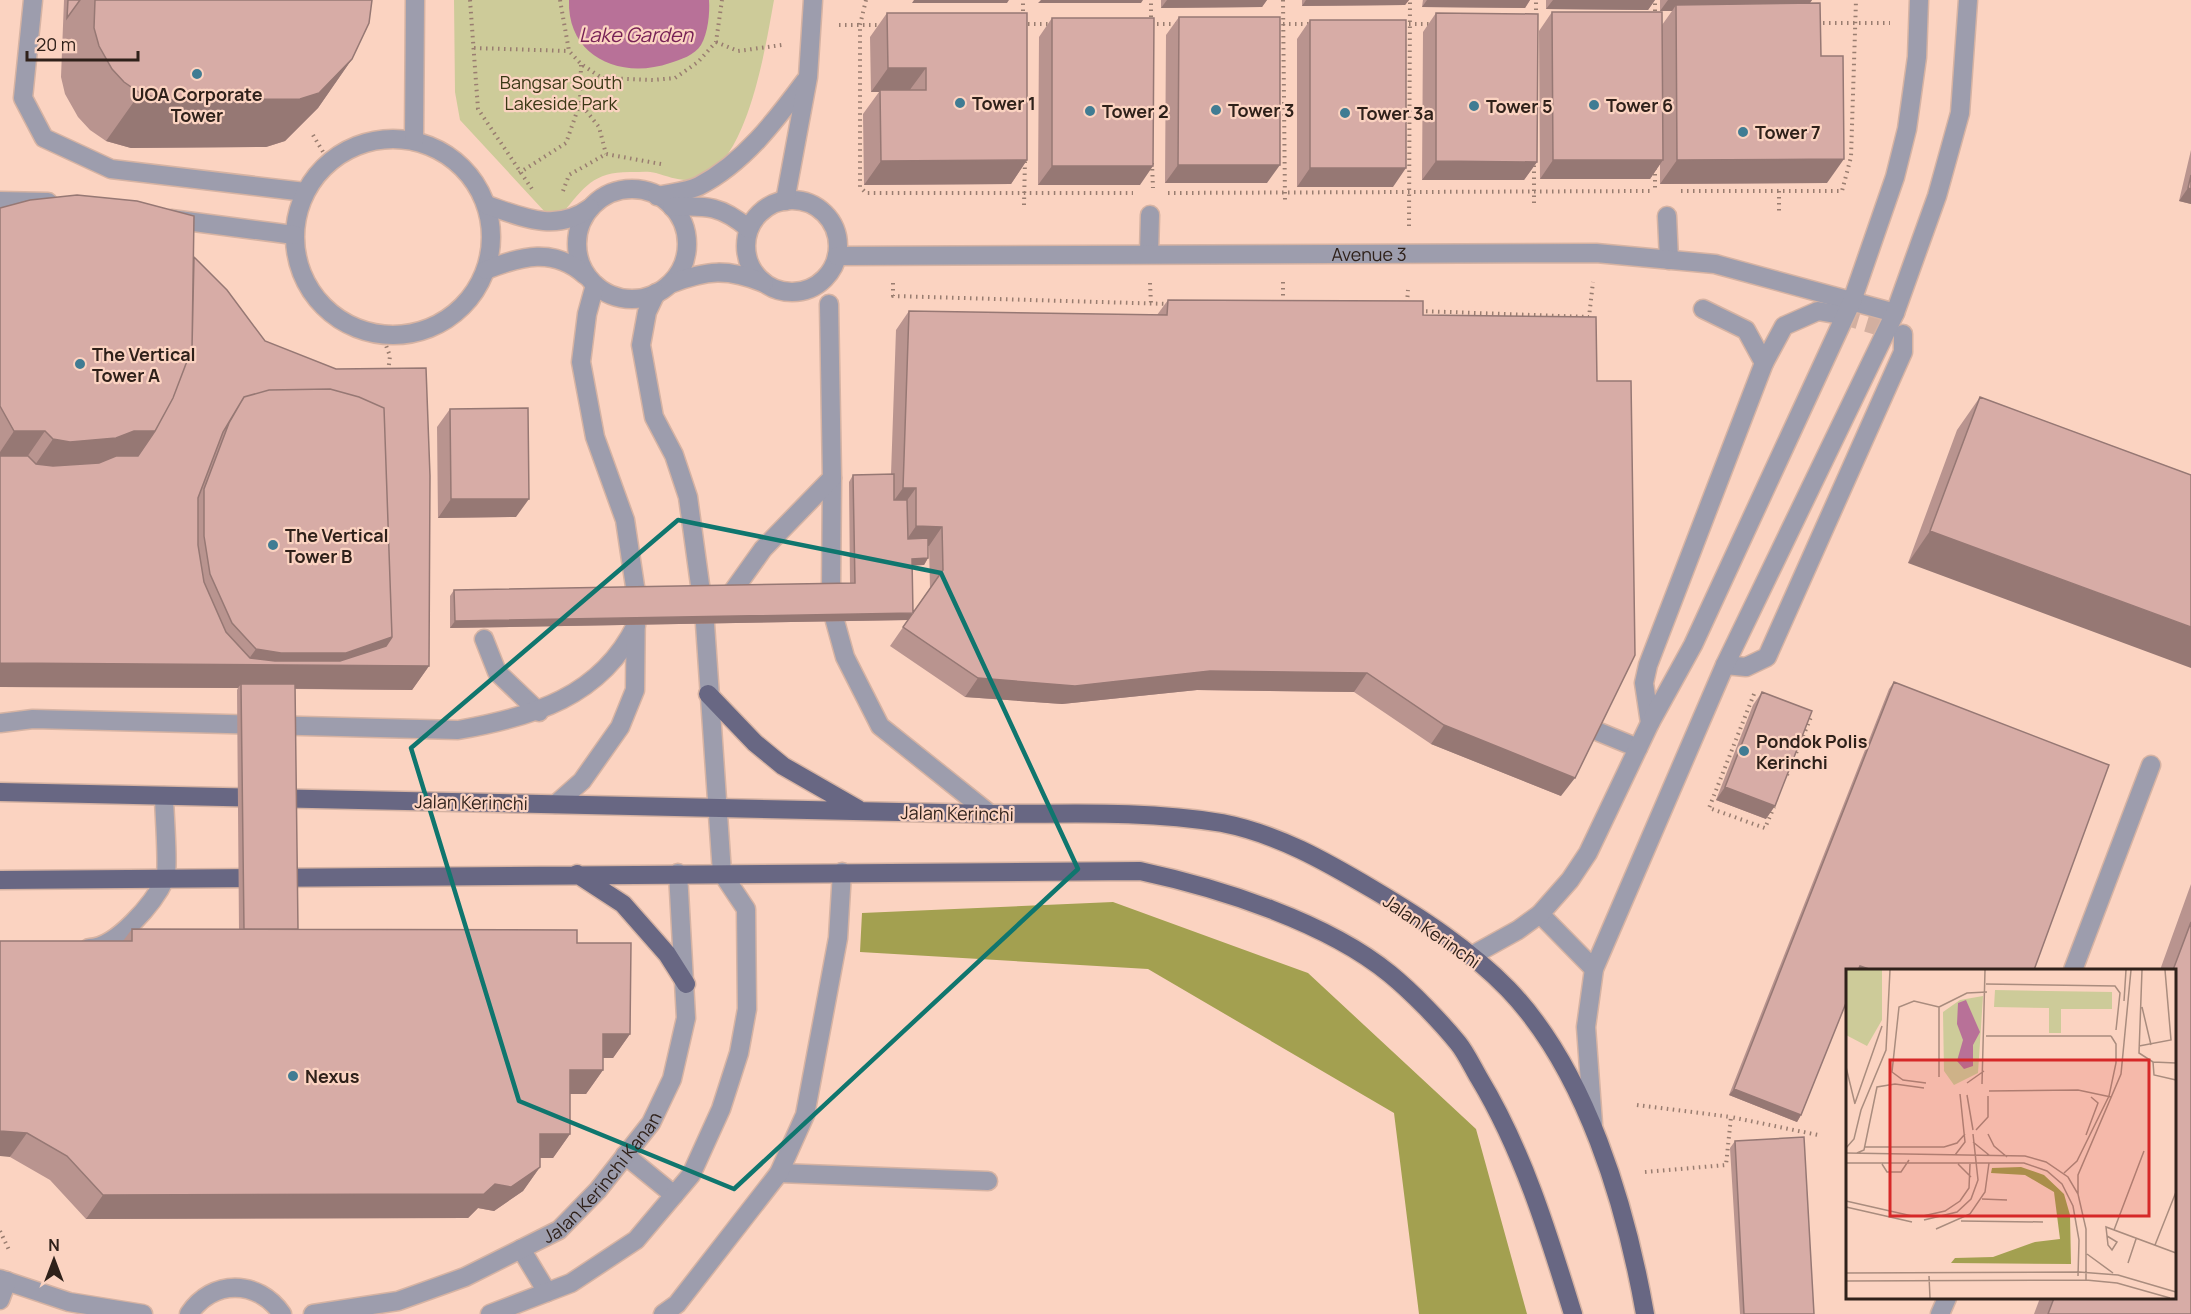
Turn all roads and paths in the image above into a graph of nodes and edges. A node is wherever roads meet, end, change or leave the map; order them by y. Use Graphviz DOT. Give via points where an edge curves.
graph roads {
  1 [pos="33,0"];
  2 [pos="415,0"];
  3 [pos="470,0"];
  4 [pos="560,0"];
  5 [pos="722,0"];
  6 [pos="813,0"];
  7 [pos="866,0"];
  8 [pos="1023,0"];
  9 [pos="1151,0"];
  10 [pos="1283,0"];
  11 [pos="1410,0"];
  12 [pos="1536,0"];
  13 [pos="1655,0"];
  14 [pos="1856,0"];
  15 [pos="1919,0"];
  16 [pos="1968,0"];
  17 [pos="1808,23"];
  18 [pos="1856,23"];
  19 [pos="1011,24"];
  20 [pos="1023,24"];
  21 [pos="1058,24"];
  22 [pos="1140,24"];
  23 [pos="1151,24"];
  24 [pos="1187,24"];
  25 [pos="1271,24"];
  26 [pos="1283,24"];
  27 [pos="1317,24"];
  28 [pos="1398,24"];
  29 [pos="1409,24"];
  30 [pos="1432,24"];
  31 [pos="1536,24"];
  32 [pos="1654,24"];
  33 [pos="1876,24"];
  34 [pos="830,25"];
  35 [pos="860,25"];
  36 [pos="883,25"];
  37 [pos="1151,35"];
  38 [pos="1023,36"];
  39 [pos="716,42"];
  40 [pos="791,43"];
  41 [pos="474,48"];
  42 [pos="569,51"];
  43 [pos="581,64"];
  44 [pos="808,77"];
  45 [pos="580,103"];
  46 [pos="312,135"];
  47 [pos="414,141"];
  48 [pos="1025,148"];
  49 [pos="606,154"];
  50 [pos="1654,156"];
  51 [pos="1534,158"];
  52 [pos="1152,159"];
  53 [pos="329,162"];
  54 [pos="669,164"];
  55 [pos="519,173"];
  56 [pos="305,192"];
  57 [pos="1410,192"];
  58 [pos="1534,192"];
  59 [pos="1654,192"];
  60 [pos="1666,192"];
  61 [pos="1677,192"];
  62 [pos="1779,192"];
  63 [pos="562,193"];
  64 [pos="1025,193"];
  65 [pos="1141,193"];
  66 [pos="1153,193"];
  67 [pos="1164,193"];
  68 [pos="1285,193"];
  69 [pos="657,196"];
  70 [pos="538,197"];
  71 [pos="0,201"];
  72 [pos="785,201"];
  73 [pos="1285,202"];
  74 [pos="1534,203"];
  75 [pos="69,205"];
  76 [pos="487,205"];
  77 [pos="1024,205"];
  78 [pos="672,207"];
  79 [pos="590,208"];
  80 [pos="1779,214"];
  81 [pos="1150,215"];
  82 [pos="153,216"];
  83 [pos="1667,216"];
  84 [pos="1409,226"];
  85 [pos="749,228"];
  86 [pos="294,235"];
  87 [pos="1596,253"];
  88 [pos="1149,254"];
  89 [pos="1283,254"];
  90 [pos="837,256"];
  91 [pos="894,256"];
  92 [pos="1669,260"];
  93 [pos="486,270"];
  94 [pos="591,280"];
  95 [pos="765,284"];
  96 [pos="663,289"];
  97 [pos="1408,290"];
  98 [pos="829,304"];
  99 [pos="1173,304"];
  100 [pos="1272,306"];
  101 [pos="1284,306"];
  102 [pos="1295,307"];
  103 [pos="1847,308"];
  104 [pos="1703,309"];
  105 [pos="1407,310"];
  106 [pos="1418,310"];
  107 [pos="1284,313"];
  108 [pos="1895,313"];
  109 [pos="1903,334"];
  110 [pos="382,335"];
  111 [pos="1764,363"];
  112 [pos="387,381"];
  113 [pos="832,478"];
  114 [pos="831,590"];
  115 [pos="733,591"];
  116 [pos="701,592"];
  117 [pos="835,621"];
  118 [pos="636,625"];
  119 [pos="709,628"];
  120 [pos="484,639"];
  121 [pos="1725,665"];
  122 [pos="1758,685"];
  123 [pos="708,694"];
  124 [pos="1753,698"];
  125 [pos="1763,701"];
  126 [pos="539,712"];
  127 [pos="1802,714"];
  128 [pos="0,723"];
  129 [pos="1650,723"];
  130 [pos="1599,732"];
  131 [pos="1638,748"];
  132 [pos="2151,765"];
  133 [pos="1786,778"];
  134 [pos="0,792"];
  135 [pos="164,796"];
  136 [pos="1778,798"];
  137 [pos="556,804"];
  138 [pos="717,808"];
  139 [pos="861,811"];
  140 [pos="990,814"];
  141 [pos="842,872"];
  142 [pos="578,873"];
  143 [pos="678,873"];
  144 [pos="722,873"];
  145 [pos="165,878"];
  146 [pos="0,880"];
  147 [pos="1540,914"];
  148 [pos="74,948"];
  149 [pos="1472,956"];
  150 [pos="1594,969"];
  151 [pos="2073,969"];
  152 [pos="686,984"];
  153 [pos="1636,1105"];
  154 [pos="1731,1117"];
  155 [pos="1594,1129"];
  156 [pos="1818,1135"];
  157 [pos="625,1155"];
  158 [pos="1645,1172"];
  159 [pos="779,1173"];
  160 [pos="988,1182"];
  161 [pos="674,1195"];
  162 [pos="0,1231"];
  163 [pos="521,1249"];
  164 [pos="12,1255"];
  165 [pos="3,1280"];
  166 [pos="547,1292"];
  167 [pos="1947,1299"];
  168 [pos="0,1300"];
  169 [pos="143,1314"];
  170 [pos="189,1314"];
  171 [pos="282,1314"];
  172 [pos="313,1314"];
  173 [pos="490,1314"];
  174 [pos="663,1314"];
  175 [pos="1573,1314"];
  176 [pos="1645,1314"];
  177 [pos="1940,1314"];
  1 -- 56 [label="street" via="23,98 44,138 111,169"];
  2 -- 47 [label="street"];
  3 -- 41 [label="path"];
  4 -- 42 [label="path"];
  5 -- 39 [label="path"];
  6 -- 44 [label="street"];
  7 -- 35 [label="path"];
  8 -- 20 [label="path"];
  9 -- 23 [label="path"];
  10 -- 26 [label="path"];
  11 -- 29 [label="path"];
  12 -- 31 [label="path"];
  13 -- 32 [label="path"];
  14 -- 18 [label="path"];
  15 -- 103 [label="street" via="1917,57 1907,129 1895,177"];
  16 -- 108 [label="street" via="1960,113 1937,196"];
  17 -- 18 [label="path"];
  18 -- 33 [label="path"];
  18 -- 62 [label="path" via="1851,157 1842,192"];
  19 -- 20 [label="path"];
  20 -- 21 [label="path"];
  20 -- 38 [label="path"];
  22 -- 23 [label="path"];
  23 -- 24 [label="path"];
  23 -- 37 [label="path"];
  25 -- 26 [label="path"];
  26 -- 27 [label="path"];
  26 -- 68 [label="path"];
  28 -- 29 [label="path"];
  29 -- 30 [label="path"];
  29 -- 57 [label="path"];
  34 -- 35 [label="path"];
  35 -- 36 [label="path"];
  35 -- 64 [label="path" via="860,187 866,193"];
  39 -- 40 [label="path" via="738,51"];
  39 -- 43 [label="path" via="698,62 675,78 602,78"];
  41 -- 42 [label="path"];
  41 -- 55 [label="path" via="478,109"];
  42 -- 43 [label="path"];
  43 -- 45 [label="path"];
  44 -- 69 [label="street" via="741,156 697,187"];
  44 -- 72 [label="street"];
  45 -- 49 [label="path" via="598,127"];
  45 -- 55 [label="path" via="566,143"];
  46 -- 53 [label="path"];
  47 -- 53 [label="street" via="375,141 355,146"];
  47 -- 76 [label="street" via="445,154 471,176"];
  48 -- 64 [label="path"];
  49 -- 54 [label="path"];
  49 -- 63 [label="path" via="569,176"];
  50 -- 59 [label="path"];
  51 -- 58 [label="path"];
  52 -- 66 [label="path"];
  53 -- 56 [label="street"];
  55 -- 70 [label="path"];
  56 -- 86 [label="street"];
  57 -- 58 [label="path"];
  57 -- 68 [label="path"];
  57 -- 84 [label="path"];
  58 -- 59 [label="path"];
  58 -- 74 [label="path"];
  59 -- 60 [label="path"];
  61 -- 62 [label="path"];
  62 -- 80 [label="path"];
  64 -- 65 [label="path"];
  64 -- 77 [label="path"];
  67 -- 68 [label="path"];
  68 -- 73 [label="path"];
  69 -- 78 [label="street"];
  69 -- 79 [label="street" via="640,190 622,190 605,196"];
  71 -- 75 [label="street"];
  72 -- 85 [label="street" via="758,215"];
  72 -- 90 [label="street" via="800,201 825,215 834,227"];
  76 -- 79 [label="street" via="534,221 557,222 578,217"];
  76 -- 93 [label="street" via="492,238"];
  78 -- 85 [label="street" via="724,210"];
  78 -- 96 [label="street" via="687,237 686,254 680,270"];
  79 -- 94 [label="street" via="578,233 580,263"];
  81 -- 88 [label="street"];
  82 -- 86 [label="street"];
  83 -- 92 [label="street"];
  85 -- 95 [label="street" via="747,259"];
  86 -- 110 [label="street" via="309,290 329,312 353,328"];
  87 -- 89 [label="street, Avenue 3"];
  87 -- 92 [label="street, Avenue 3"];
  87 -- 106 [label="path" via="1589,317"];
  88 -- 89 [label="street, Avenue 3"];
  88 -- 91 [label="street, Avenue 3"];
  89 -- 101 [label="path"];
  90 -- 91 [label="street, Avenue 3"];
  90 -- 95 [label="street" via="831,270 810,289 795,292"];
  91 -- 99 [label="path" via="893,296"];
  92 -- 103 [label="street, Avenue 3" via="1715,264"];
  93 -- 94 [label="street" via="517,258 538,257 576,266"];
  93 -- 110 [label="street" via="470,300 445,321 415,333"];
  94 -- 96 [label="street" via="608,294 624,298 640,298"];
  94 -- 118 [label="street" via="580,362 596,437 625,520 636,593"];
  95 -- 96 [label="street" via="739,273 716,272 698,274"];
  96 -- 116 [label="street" via="647,312 641,345 654,417 674,455 688,497"];
  97 -- 105 [label="path"];
  98 -- 113 [label="street"];
  100 -- 101 [label="path"];
  101 -- 102 [label="path"];
  101 -- 107 [label="path"];
  103 -- 108 [label="street, Avenue 3"];
  103 -- 111 [label="street" via="1818,311 1784,326"];
  103 -- 129 [label="street" via="1693,645"];
  104 -- 111 [label="street" via="1746,330"];
  108 -- 121 [label="street"];
  109 -- 121 [label="street" via="1903,352 1767,657 1746,667"];
  110 -- 112 [label="path" via="390,356"];
  111 -- 129 [label="street" via="1648,665 1644,683"];
  113 -- 114 [label="street"];
  113 -- 115 [label="street" via="763,549"];
  117 -- 140 [label="street" via="845,657 880,726"];
  118 -- 126 [label="street" via="626,645 598,675 567,698"];
  118 -- 137 [label="street" via="634,690 620,727 582,781"];
  119 -- 123 [label="street"];
  120 -- 126 [label="street" via="497,672"];
  121 -- 150 [label="street"];
  122 -- 124 [label="path"];
  123 -- 138 [label="street"];
  123 -- 139 [label="main road" via="783,766"];
  124 -- 125 [label="path"];
  124 -- 136 [label="path" via="1709,808 1765,828"];
  126 -- 128 [label="street" via="458,730 33,719"];
  127 -- 133 [label="path" via="1812,717"];
  129 -- 131 [label="street"];
  130 -- 131 [label="street"];
  131 -- 147 [label="street" via="1588,853"];
  132 -- 151 [label="street"];
  134 -- 135 [label="main road, Jalan Kerinchi"];
  135 -- 137 [label="main road, Jalan Kerinchi"];
  135 -- 145 [label="street"];
  137 -- 138 [label="main road, Jalan Kerinchi"];
  138 -- 139 [label="main road, Jalan Kerinchi"];
  138 -- 144 [label="street"];
  139 -- 140 [label="main road, Jalan Kerinchi"];
  140 -- 149 [label="main road, Jalan Kerinchi" via="1141,813 1222,824 1273,836 1324,860 1407,910"];
  141 -- 144 [label="main road"];
  141 -- 159 [label="street" via="838,938 804,1115"];
  141 -- 175 [label="main road" via="1140,871 1235,897 1326,933 1390,974 1458,1043 1503,1117 1547,1229"];
  142 -- 143 [label="main road"];
  142 -- 145 [label="main road"];
  142 -- 152 [label="main road" via="623,904 667,954"];
  143 -- 144 [label="main road"];
  143 -- 152 [label="street, Jalan Kerinchi Kanan"];
  144 -- 161 [label="street" via="746,909 747,1009 739,1053 721,1109 691,1175"];
  145 -- 146 [label="main road"];
  145 -- 148 [label="street" via="126,932 98,948"];
  147 -- 149 [label="street"];
  147 -- 150 [label="street"];
  149 -- 155 [label="main road, Jalan Kerinchi" via="1509,990 1554,1049"];
  150 -- 155 [label="street" via="1586,1027"];
  152 -- 157 [label="street, Jalan Kerinchi Kanan" via="686,1018 672,1079 651,1124"];
  153 -- 154 [label="path"];
  154 -- 156 [label="path"];
  154 -- 158 [label="path" via="1726,1166"];
  155 -- 176 [label="main road, Jalan Kerinchi" via="1635,1255"];
  157 -- 161 [label="street"];
  157 -- 163 [label="street, Jalan Kerinchi Kanan" via="560,1230"];
  159 -- 160 [label="street"];
  159 -- 174 [label="street" via="677,1304"];
  161 -- 166 [label="street" via="636,1240 571,1283"];
  162 -- 164 [label="path"];
  163 -- 166 [label="street"];
  163 -- 172 [label="street, Jalan Kerinchi Kanan" via="465,1277 398,1301"];
  165 -- 168 [label="street"];
  165 -- 169 [label="street" via="69,1302"];
  166 -- 173 [label="street"];
  167 -- 177 [label="street"];
  170 -- 171 [label="street" via="210,1293 227,1288 261,1293"];
}
